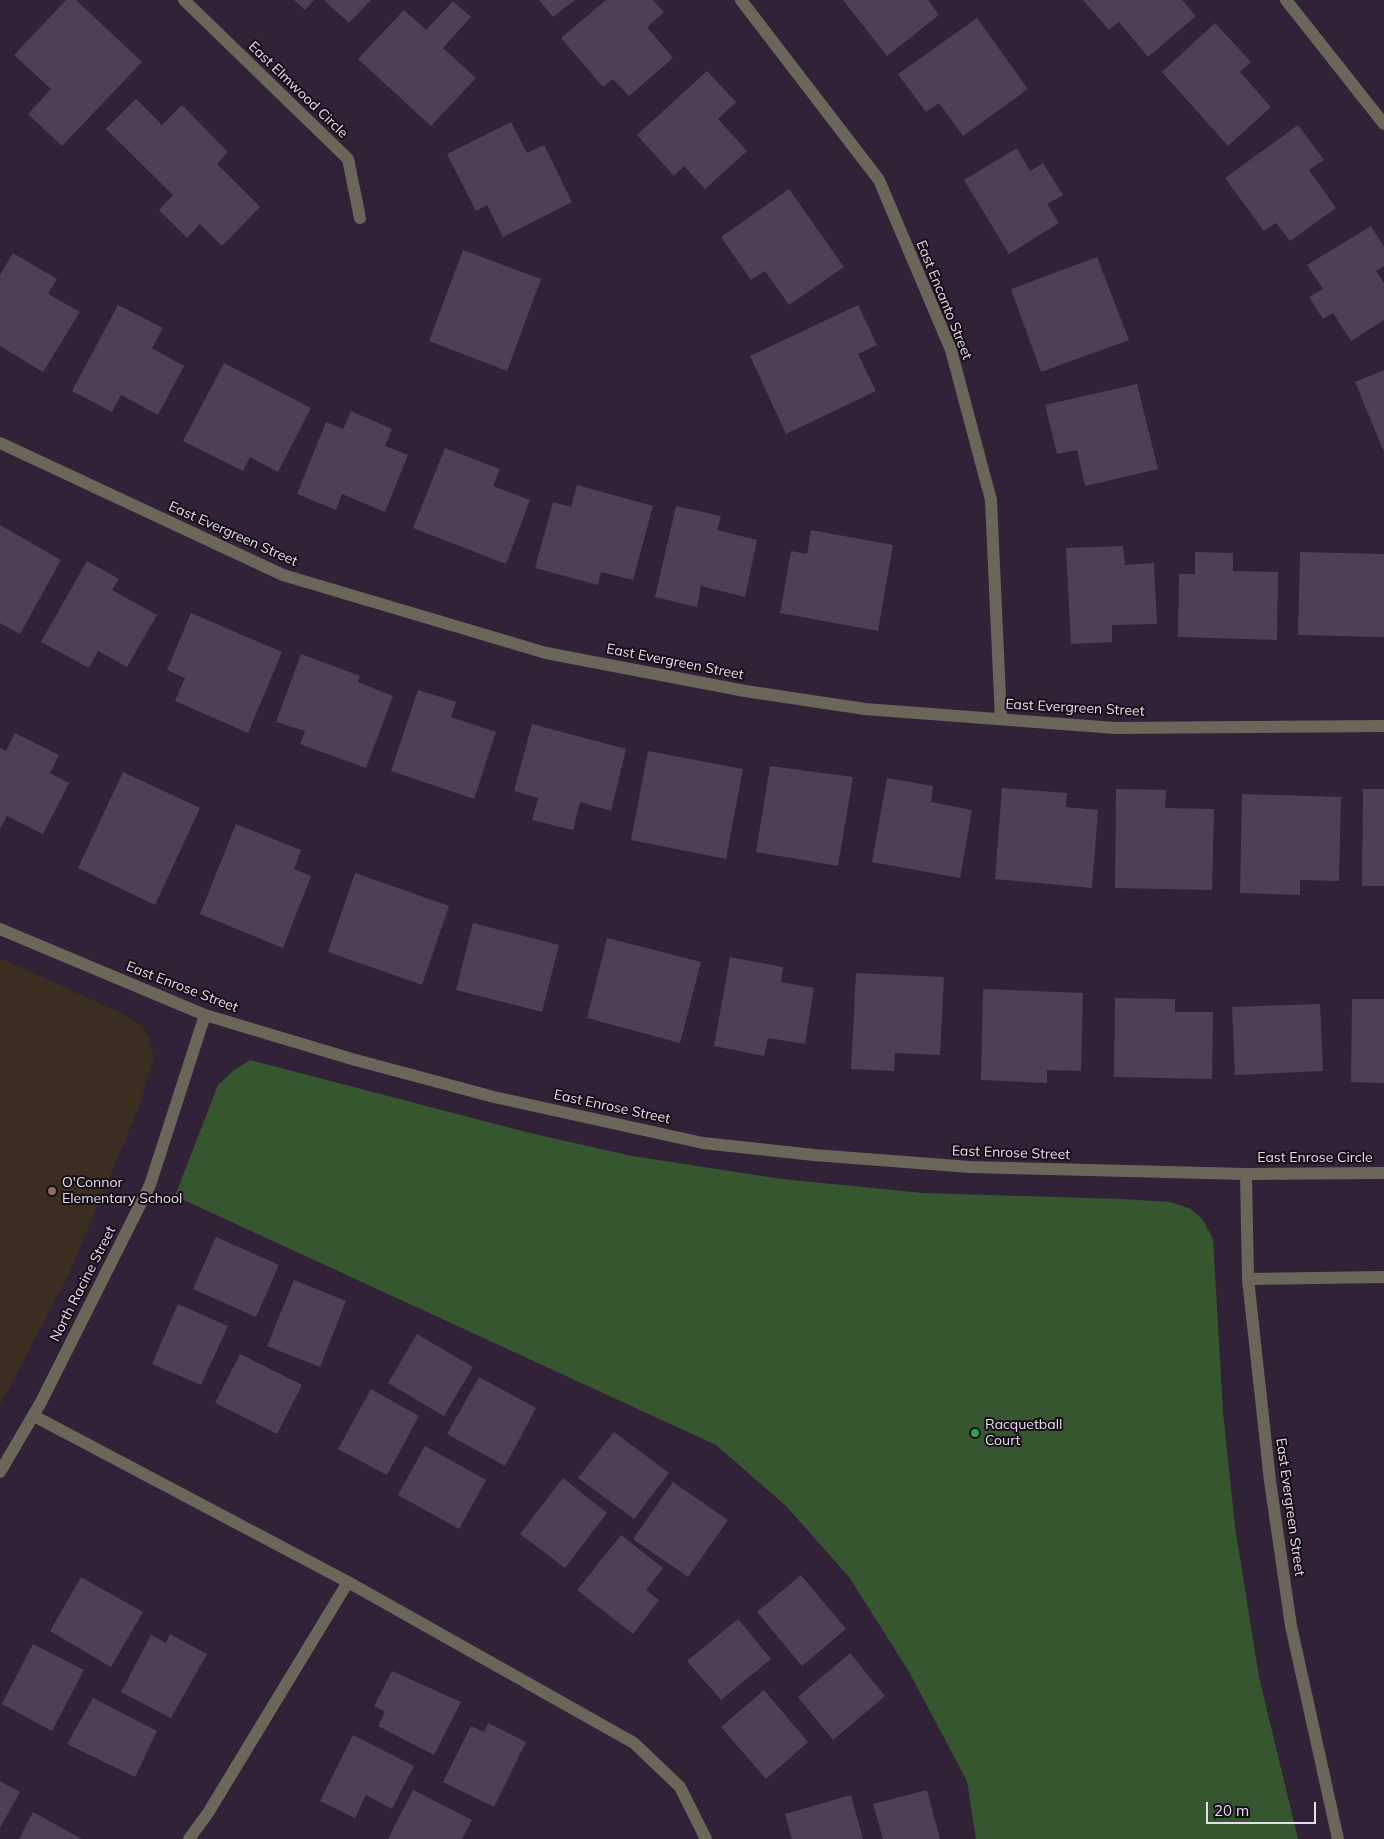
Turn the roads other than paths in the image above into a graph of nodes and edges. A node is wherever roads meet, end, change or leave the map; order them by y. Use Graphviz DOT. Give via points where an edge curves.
graph roads {
  1 [pos="184,0"];
  2 [pos="741,0"];
  3 [pos="1286,0"];
  4 [pos="1384,124"];
  5 [pos="360,218"];
  6 [pos="0,443"];
  7 [pos="1001,719"];
  8 [pos="1384,726"];
  9 [pos="0,929"];
  10 [pos="205,1015"];
  11 [pos="1384,1173"];
  12 [pos="1246,1174"];
  13 [pos="1384,1277"];
  14 [pos="1248,1279"];
  15 [pos="34,1416"];
  16 [pos="0,1472"];
  17 [pos="348,1582"];
  18 [pos="189,1839"];
  19 [pos="706,1839"];
  20 [pos="1338,1839"];
  1 -- 5 [label="street, East Elmwood Circle" via="348,159"];
  2 -- 7 [label="street, East Encanto Street" via="879,180 951,350 991,500"];
  3 -- 4 [label="street"];
  6 -- 7 [label="street, East Evergreen Street" via="283,576 546,652 763,694 865,709"];
  7 -- 8 [label="street, East Evergreen Street" via="1115,728"];
  9 -- 10 [label="street, East Enrose Street"];
  10 -- 12 [label="street, East Enrose Street" via="494,1097 703,1142 814,1155 970,1167"];
  10 -- 15 [label="street, North Racine Street" via="150,1185"];
  11 -- 12 [label="street, East Enrose Circle"];
  12 -- 14 [label="street, East Evergreen Street"];
  13 -- 14 [label="street"];
  14 -- 20 [label="street, East Evergreen Street" via="1270,1481 1291,1626"];
  15 -- 16 [label="street, North Racine Street"];
  15 -- 17 [label="street"];
  17 -- 18 [label="street"];
  17 -- 19 [label="street" via="634,1743 680,1787"];
}
